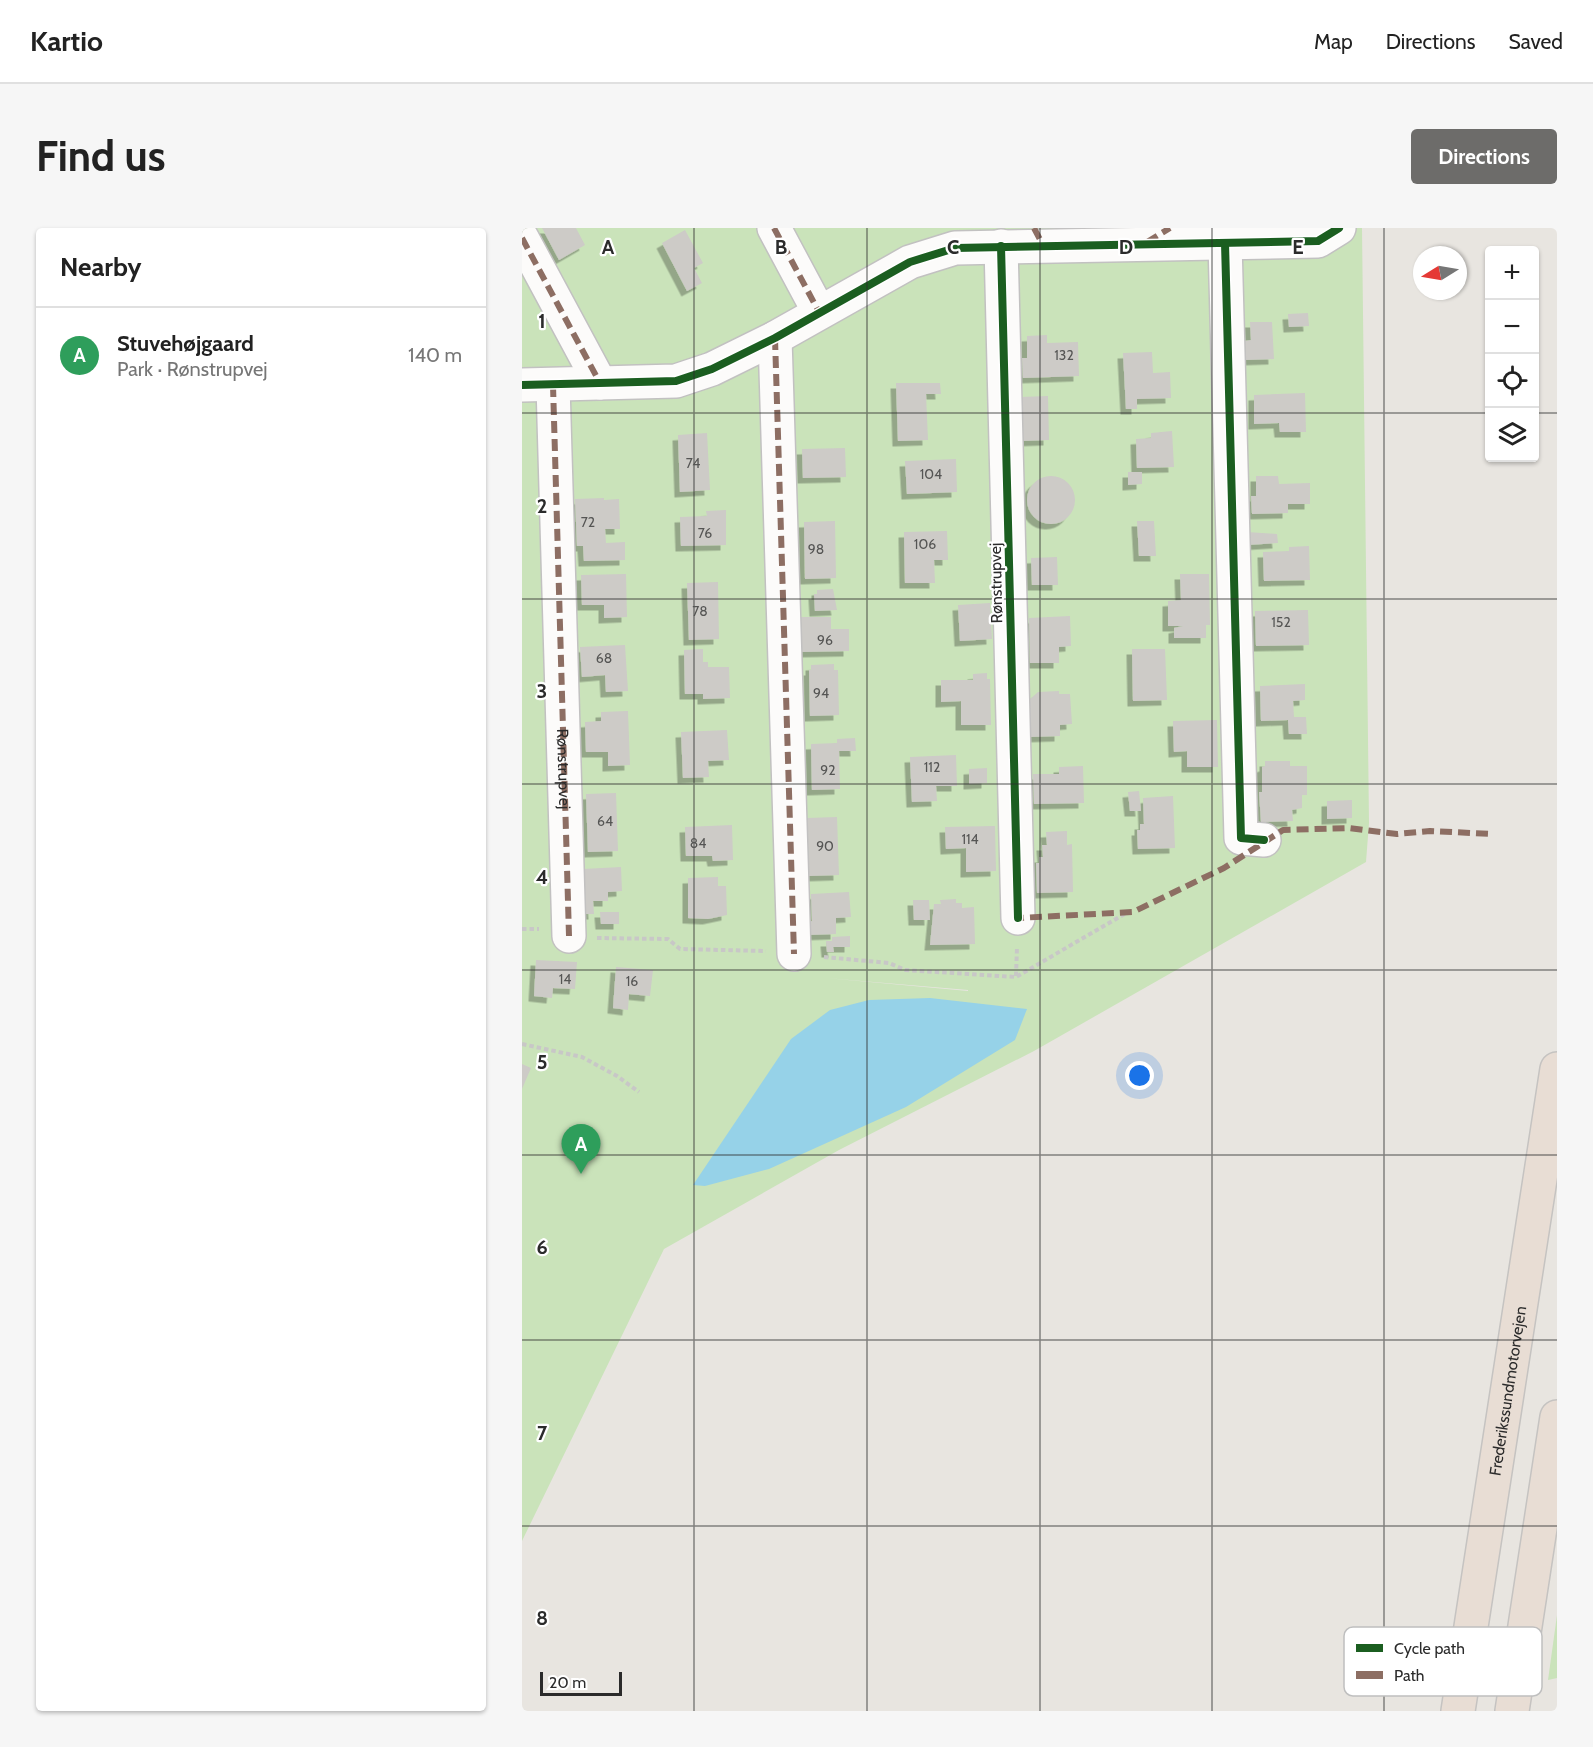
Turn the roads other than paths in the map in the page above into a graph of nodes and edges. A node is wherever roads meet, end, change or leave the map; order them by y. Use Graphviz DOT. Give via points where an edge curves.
graph roads {
  1 [pos="774,228"];
  2 [pos="1339,228"];
  3 [pos="1158,235"];
  4 [pos="522,238"];
  5 [pos="1039,238"];
  6 [pos="1225,243"];
  7 [pos="1001,246"];
  8 [pos="819,312"];
  9 [pos="775,338"];
  10 [pos="600,383"];
  11 [pos="537,385"];
  12 [pos="1264,840"];
  13 [pos="1018,918"];
  14 [pos="569,936"];
  15 [pos="794,954"];
  16 [pos="1557,1069"];
  17 [pos="1557,1417"];
  18 [pos="1471,1627"];
  19 [pos="1525,1627"];
  20 [pos="1460,1696"];
  21 [pos="1514,1696"];
  22 [pos="1458,1711"];
  23 [pos="1512,1711"];
  1 -- 8 [label="street"];
  2 -- 6 [label="street, Rønstrupvej" via="1317,241"];
  3 -- 5 [label="street, Rønstrupvej"];
  3 -- 6 [label="street, Rønstrupvej"];
  4 -- 10 [label="street"];
  5 -- 7 [label="street, Rønstrupvej"];
  6 -- 12 [label="street" via="1241,838"];
  7 -- 8 [label="street, Rønstrupvej" via="955,248 910,262"];
  7 -- 13 [label="street, Rønstrupvej"];
  8 -- 9 [label="street, Rønstrupvej"];
  9 -- 10 [label="street, Rønstrupvej" via="676,381"];
  9 -- 15 [label="street"];
  10 -- 11 [label="street, Rønstrupvej"];
  11 -- 14 [label="street, Rønstrupvej"];
  16 -- 18 [label="highway, Frederikssundmotorvejen"];
  17 -- 19 [label="highway"];
  20 -- 22 [label="highway, Frederikssundmotorvejen"];
  21 -- 23 [label="highway"];
}
